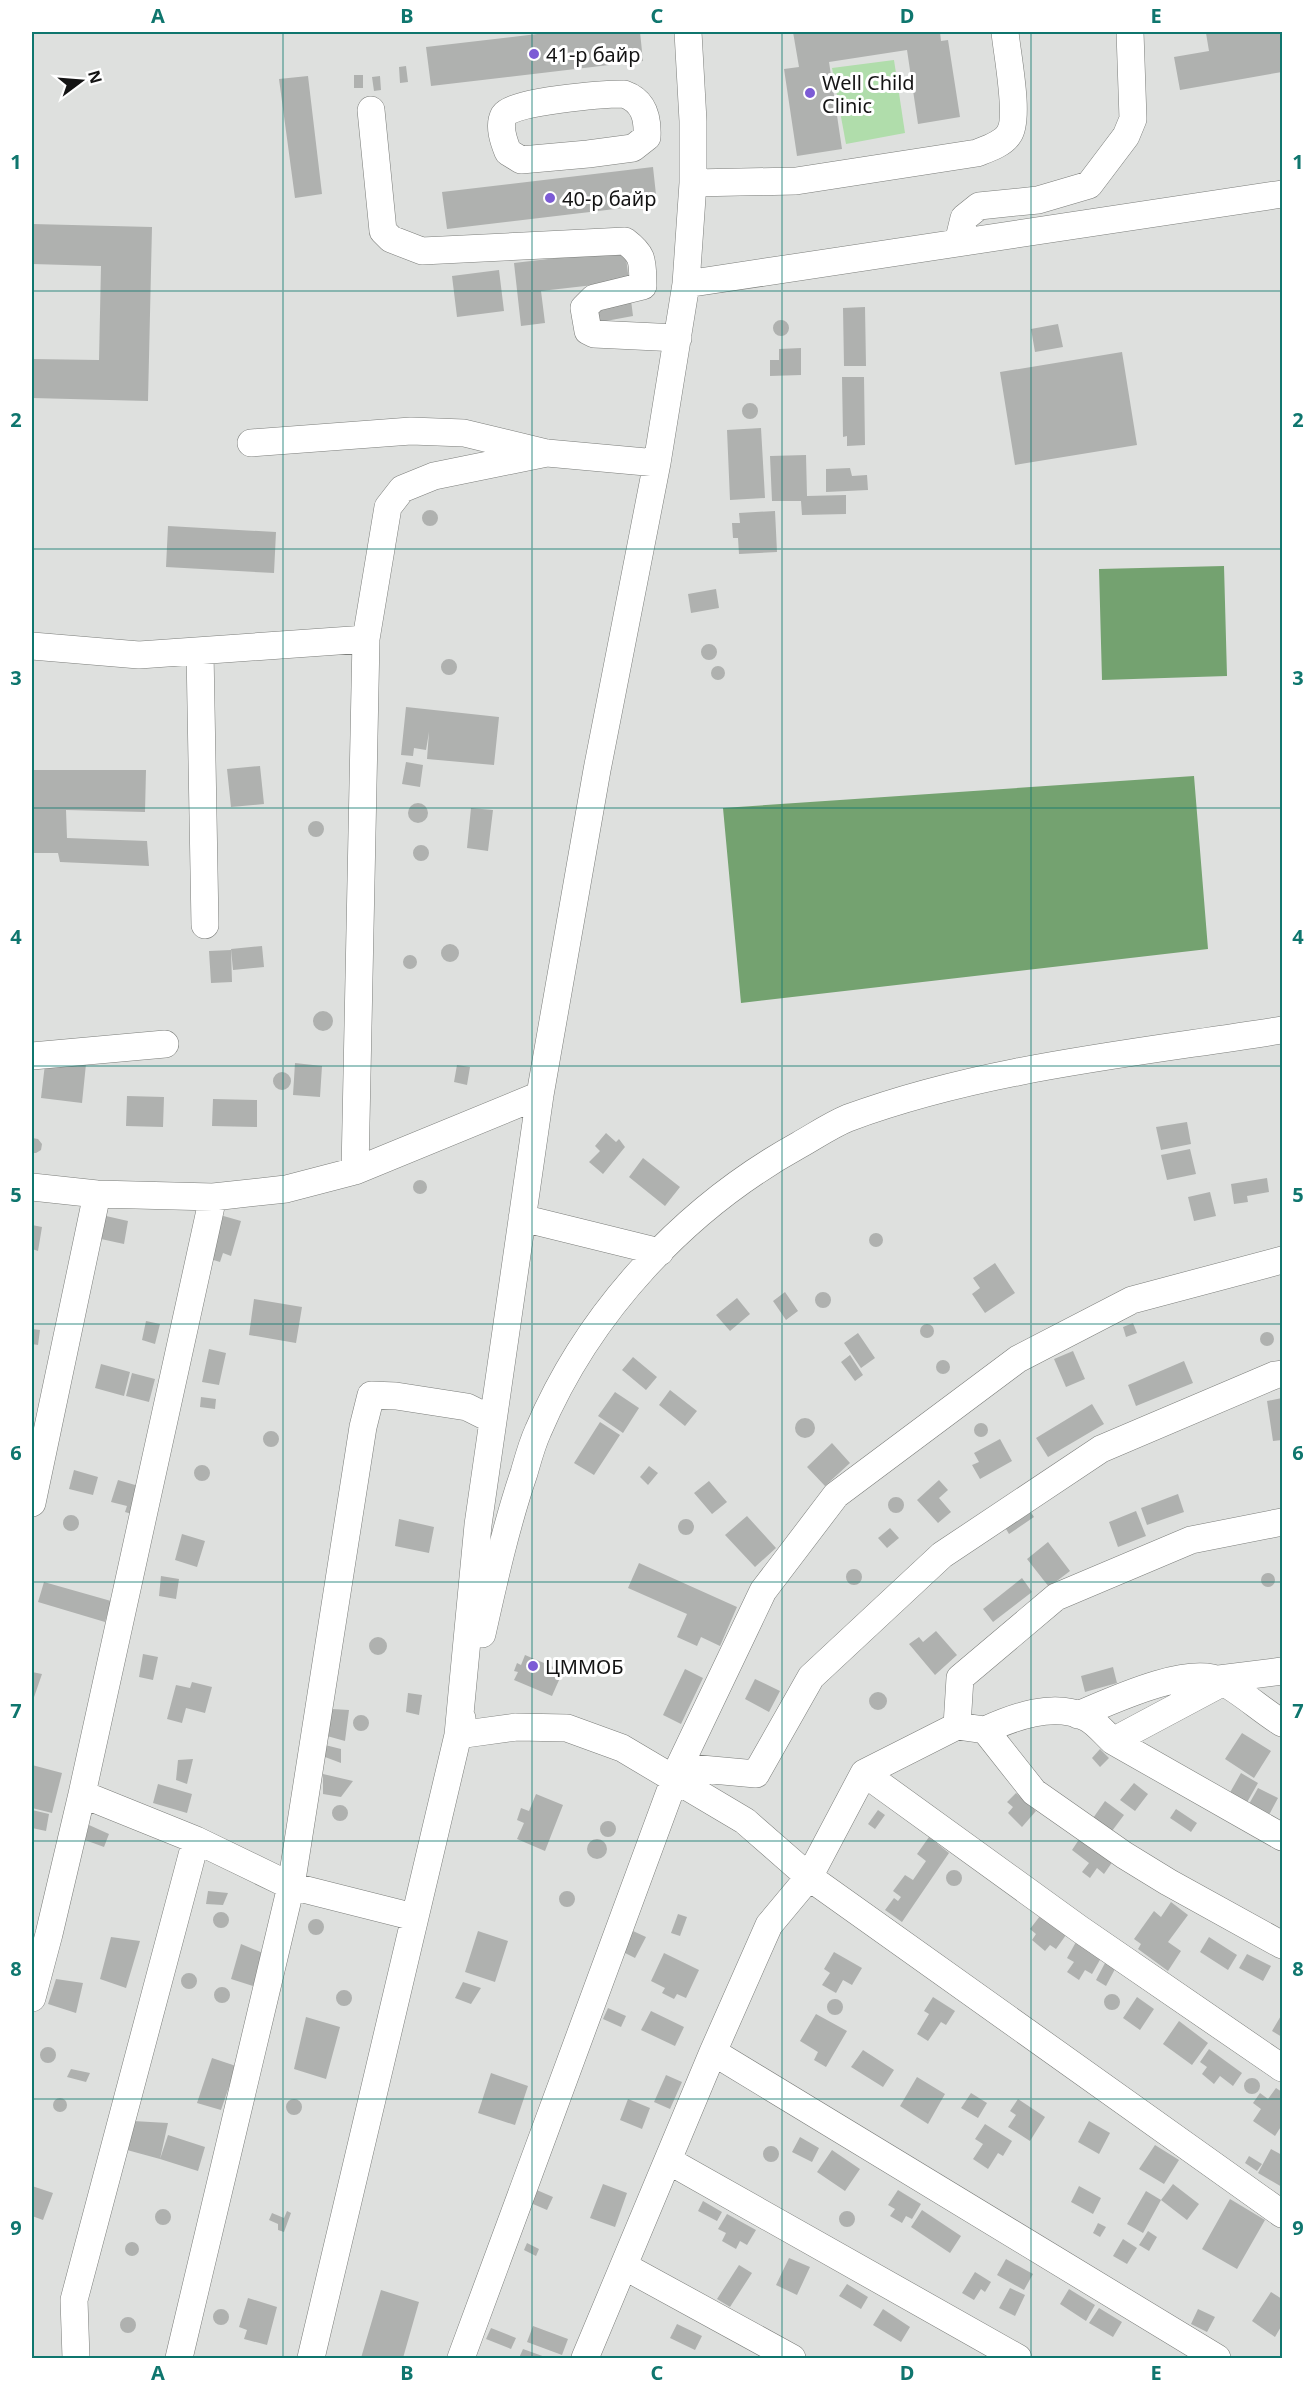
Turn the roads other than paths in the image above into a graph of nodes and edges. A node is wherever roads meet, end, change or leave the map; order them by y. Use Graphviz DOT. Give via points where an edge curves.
graph roads {
  1 [pos="688,32"];
  2 [pos="1005,32"];
  3 [pos="1130,32"];
  4 [pos="370,110"];
  5 [pos="693,121"];
  6 [pos="648,125"];
  7 [pos="693,183"];
  8 [pos="1282,194"];
  9 [pos="958,243"];
  10 [pos="686,284"];
  11 [pos="678,338"];
  12 [pos="251,443"];
  13 [pos="547,453"];
  14 [pos="657,463"];
  15 [pos="366,639"];
  16 [pos="32,645"];
  17 [pos="200,651"];
  18 [pos="205,925"];
  19 [pos="1282,1030"];
  20 [pos="165,1044"];
  21 [pos="32,1056"];
  22 [pos="540,1095"];
  23 [pos="355,1171"];
  24 [pos="32,1187"];
  25 [pos="97,1194"];
  26 [pos="213,1197"];
  27 [pos="522,1218"];
  28 [pos="660,1252"];
  29 [pos="1282,1260"];
  30 [pos="1282,1374"];
  31 [pos="493,1420"];
  32 [pos="32,1503"];
  33 [pos="1282,1522"];
  34 [pos="1282,1671"];
  35 [pos="1219,1679"];
  36 [pos="1078,1715"];
  37 [pos="1282,1723"];
  38 [pos="957,1726"];
  39 [pos="985,1730"];
  40 [pos="458,1735"];
  41 [pos="1113,1741"];
  42 [pos="864,1773"];
  43 [pos="676,1774"];
  44 [pos="82,1794"];
  45 [pos="1282,1837"];
  46 [pos="196,1840"];
  47 [pos="809,1877"];
  48 [pos="291,1886"];
  49 [pos="414,1917"];
  50 [pos="1282,1945"];
  51 [pos="32,1998"];
  52 [pos="713,2052"];
  53 [pos="1282,2068"];
  54 [pos="669,2161"];
  55 [pos="1282,2214"];
  56 [pos="624,2266"];
  57 [pos="76,2358"];
  58 [pos="178,2358"];
  59 [pos="310,2358"];
  60 [pos="461,2358"];
  61 [pos="585,2358"];
  62 [pos="792,2358"];
  63 [pos="1017,2358"];
  64 [pos="1217,2358"];
  1 -- 5 [label="street"];
  2 -- 7 [label="street" via="1015,120 1009,136 993,146 977,153 796,181"];
  3 -- 9 [label="street" via="1133,119 1126,136 1089,185 1038,200 979,206 964,218"];
  4 -- 11 [label="street" via="383,231 391,239 422,251 625,241 638,250 643,286 594,298 584,308 588,331"];
  5 -- 6 [label="street"];
  5 -- 7 [label="street"];
  6 -- 6 [label="street" via="638,101 624,94 512,108 504,116 502,127 508,152 521,159 633,148 645,140"];
  7 -- 10 [label="street"];
  8 -- 9 [label="street"];
  9 -- 10 [label="street"];
  10 -- 11 [label="street"];
  11 -- 14 [label="street"];
  12 -- 13 [label="street" via="411,431 464,432"];
  13 -- 14 [label="street"];
  13 -- 15 [label="street" via="434,476 402,489 388,507"];
  14 -- 22 [label="street" via="597,770"];
  15 -- 17 [label="street"];
  15 -- 23 [label="street"];
  16 -- 17 [label="street" via="139,655"];
  17 -- 18 [label="street"];
  19 -- 28 [label="street" via="1011,1073 939,1089 845,1119 764,1164 698,1214"];
  20 -- 21 [label="street"];
  22 -- 23 [label="street"];
  22 -- 27 [label="street"];
  23 -- 26 [label="street" via="286,1189"];
  24 -- 25 [label="street"];
  25 -- 26 [label="street"];
  25 -- 32 [label="street"];
  26 -- 44 [label="street"];
  27 -- 28 [label="street"];
  27 -- 31 [label="street"];
  28 -- 40 [label="street" via="581,1347 537,1431 509,1517"];
  29 -- 43 [label="street" via="1132,1300 1018,1359 836,1495 763,1591"];
  30 -- 43 [label="street" via="1101,1449 942,1555 811,1677 756,1774"];
  31 -- 40 [label="street" via="478,1525"];
  31 -- 48 [label="street" via="467,1407 371,1395"];
  33 -- 38 [label="street" via="1191,1540 1056,1597 960,1678"];
  34 -- 35 [label="street"];
  35 -- 36 [label="street" via="1188,1677 1128,1694"];
  35 -- 37 [label="street"];
  35 -- 41 [label="street" via="1218,1685"];
  36 -- 39 [label="street" via="1051,1712 1017,1716"];
  36 -- 41 [label="street" via="1086,1717"];
  38 -- 39 [label="street"];
  38 -- 42 [label="street"];
  39 -- 50 [label="street" via="1034,1792 1124,1855"];
  40 -- 43 [label="street" via="517,1727 567,1728"];
  40 -- 49 [label="street"];
  41 -- 45 [label="street"];
  42 -- 47 [label="street"];
  42 -- 53 [label="street" via="1072,1924"];
  43 -- 47 [label="street" via="745,1821"];
  43 -- 60 [label="street"];
  44 -- 46 [label="street"];
  44 -- 51 [label="street"];
  46 -- 48 [label="street"];
  46 -- 57 [label="street" via="74,2300"];
  47 -- 52 [label="street" via="770,1925"];
  47 -- 55 [label="street"];
  48 -- 49 [label="street"];
  48 -- 58 [label="street"];
  49 -- 59 [label="street"];
  52 -- 54 [label="street"];
  52 -- 64 [label="street"];
  54 -- 56 [label="street"];
  54 -- 63 [label="street"];
  56 -- 61 [label="street"];
  56 -- 62 [label="street"];
}
